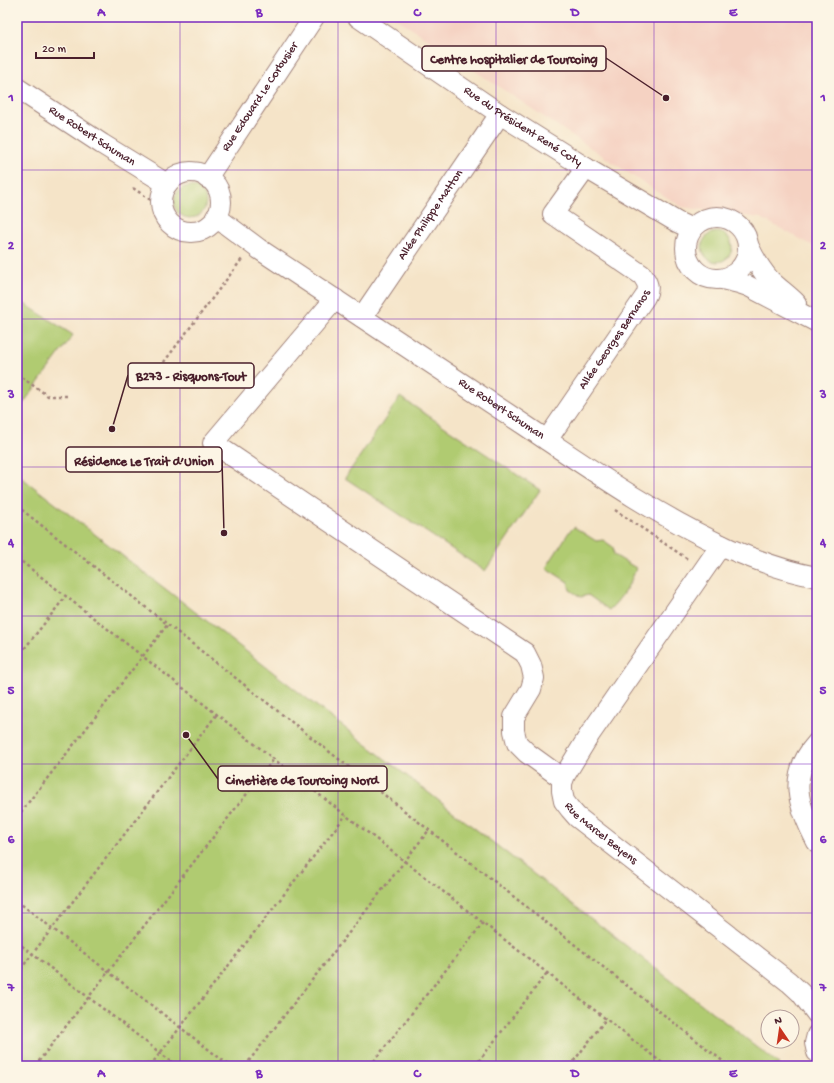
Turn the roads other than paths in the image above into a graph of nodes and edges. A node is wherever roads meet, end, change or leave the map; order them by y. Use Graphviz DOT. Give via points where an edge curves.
graph roads {
  1 [pos="314,17"];
  2 [pos="358,17"];
  3 [pos="17,88"];
  4 [pos="500,114"];
  5 [pos="586,168"];
  6 [pos="207,178"];
  7 [pos="167,184"];
  8 [pos="216,217"];
  9 [pos="692,229"];
  10 [pos="748,245"];
  11 [pos="722,279"];
  12 [pos="335,299"];
  13 [pos="362,317"];
  14 [pos="817,322"];
  15 [pos="547,440"];
  16 [pos="721,545"];
  17 [pos="811,578"];
  18 [pos="817,743"];
  19 [pos="563,779"];
  20 [pos="817,842"];
  21 [pos="817,1014"];
  22 [pos="817,1035"];
  23 [pos="817,1052"];
  1 -- 6 [label="street, Rue Edouard Le Corbusier"];
  2 -- 4 [label="street, Rue du Président René Coty"];
  3 -- 7 [label="street, Rue Robert Schuman"];
  4 -- 5 [label="street, Rue du Président René Coty"];
  4 -- 13 [label="street, Allée Philippe Matton"];
  5 -- 9 [label="street, Rue du Président René Coty"];
  5 -- 15 [label="street, Allée Georges Bernanos" via="553,214 642,275 649,288 641,304"];
  6 -- 7 [label="street" via="198,174 183,173"];
  6 -- 8 [label="street" via="219,193 220,203"];
  7 -- 8 [label="street" via="154,202 170,224 188,232 197,231 206,228"];
  8 -- 12 [label="street, Rue Robert Schuman"];
  9 -- 10 [label="street" via="707,218 727,218 743,230"];
  9 -- 11 [label="street" via="685,248 691,266 707,278"];
  10 -- 11 [label="street" via="747,255 740,269 732,276"];
  10 -- 14 [label="street" via="771,280"];
  11 -- 14 [label="street" via="748,286"];
  12 -- 13 [label="street, Rue Robert Schuman"];
  12 -- 19 [label="street" via="213,443 525,653 534,678 531,689 514,717 517,743"];
  13 -- 15 [label="street, Rue Robert Schuman"];
  15 -- 16 [label="street, Rue Robert Schuman" via="642,502"];
  16 -- 17 [label="street, Rue Robert Schuman"];
  16 -- 19 [label="street" via="590,734"];
  18 -- 20 [label="street" via="804,759 798,778 802,809"];
  19 -- 21 [label="street, Rue Marcel Beyens" via="564,801 577,817 788,982 801,993"];
  22 -- 23 [label="street"];
}
